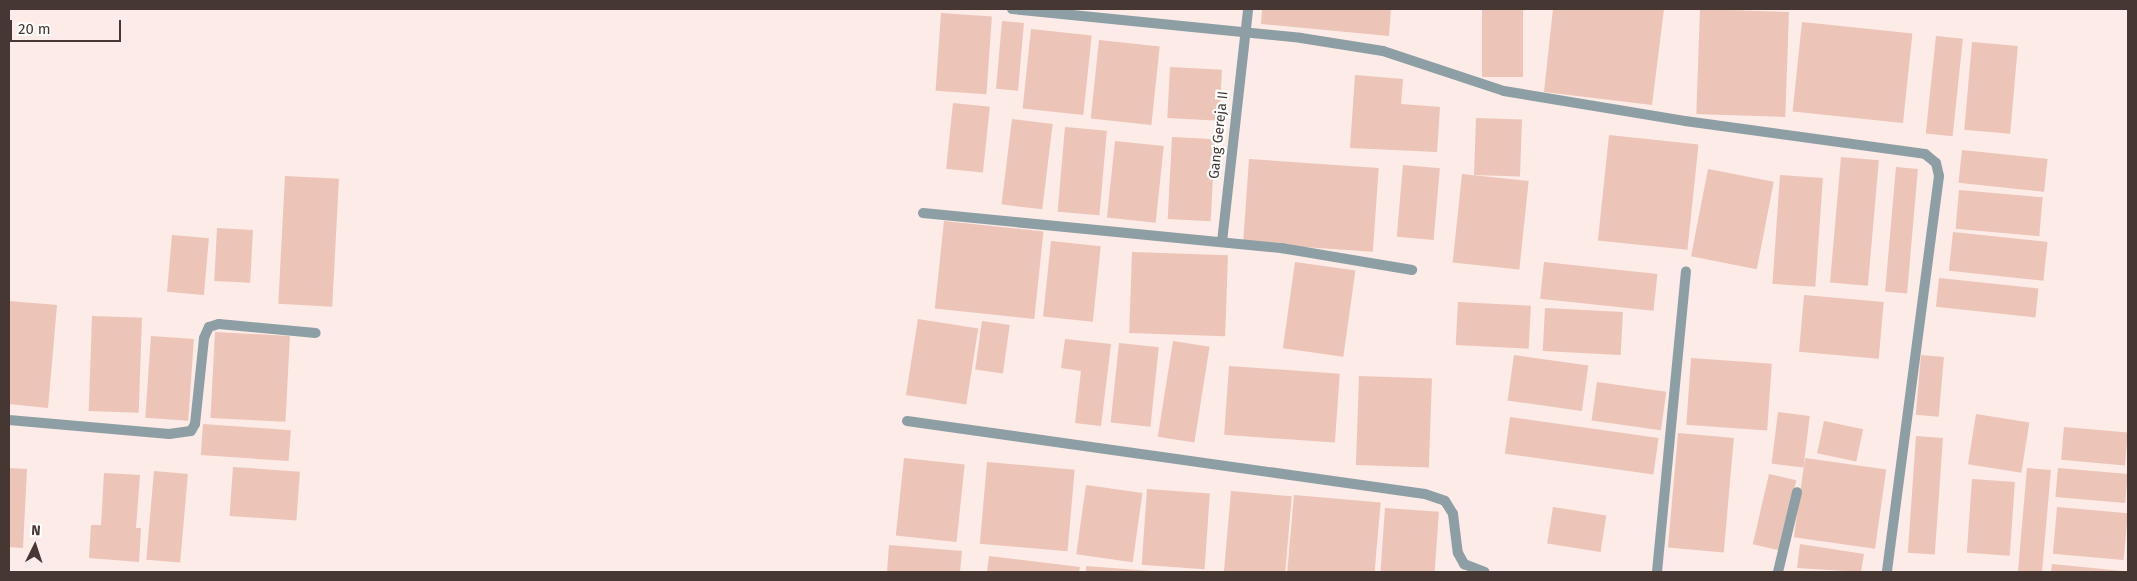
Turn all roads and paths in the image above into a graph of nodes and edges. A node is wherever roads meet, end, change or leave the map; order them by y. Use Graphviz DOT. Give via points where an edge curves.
graph roads {
  1 [pos="1012,9"];
  2 [pos="1248,9"];
  3 [pos="1245,31"];
  4 [pos="922,213"];
  5 [pos="1222,242"];
  6 [pos="1412,270"];
  7 [pos="1686,271"];
  8 [pos="316,333"];
  9 [pos="9,420"];
  10 [pos="907,421"];
  11 [pos="1797,492"];
  12 [pos="1485,572"];
  13 [pos="1492,572"];
  14 [pos="1657,572"];
  15 [pos="1778,572"];
  16 [pos="1886,572"];
  1 -- 3 [label="street"];
  2 -- 3 [label="street, Gang Gereja II"];
  3 -- 5 [label="street, Gang Gereja II"];
  3 -- 16 [label="street" via="1383,51 1504,91 1685,121 1925,154 1936,163 1939,176"];
  4 -- 5 [label="street"];
  5 -- 6 [label="street"];
  7 -- 14 [label="street"];
  8 -- 9 [label="street" via="219,324 209,327 204,338 195,424 190,431 169,434"];
  10 -- 12 [label="street" via="1425,494 1445,501 1453,514 1458,553 1464,564"];
  11 -- 15 [label="street"];
  12 -- 13 [label="street"];
}
